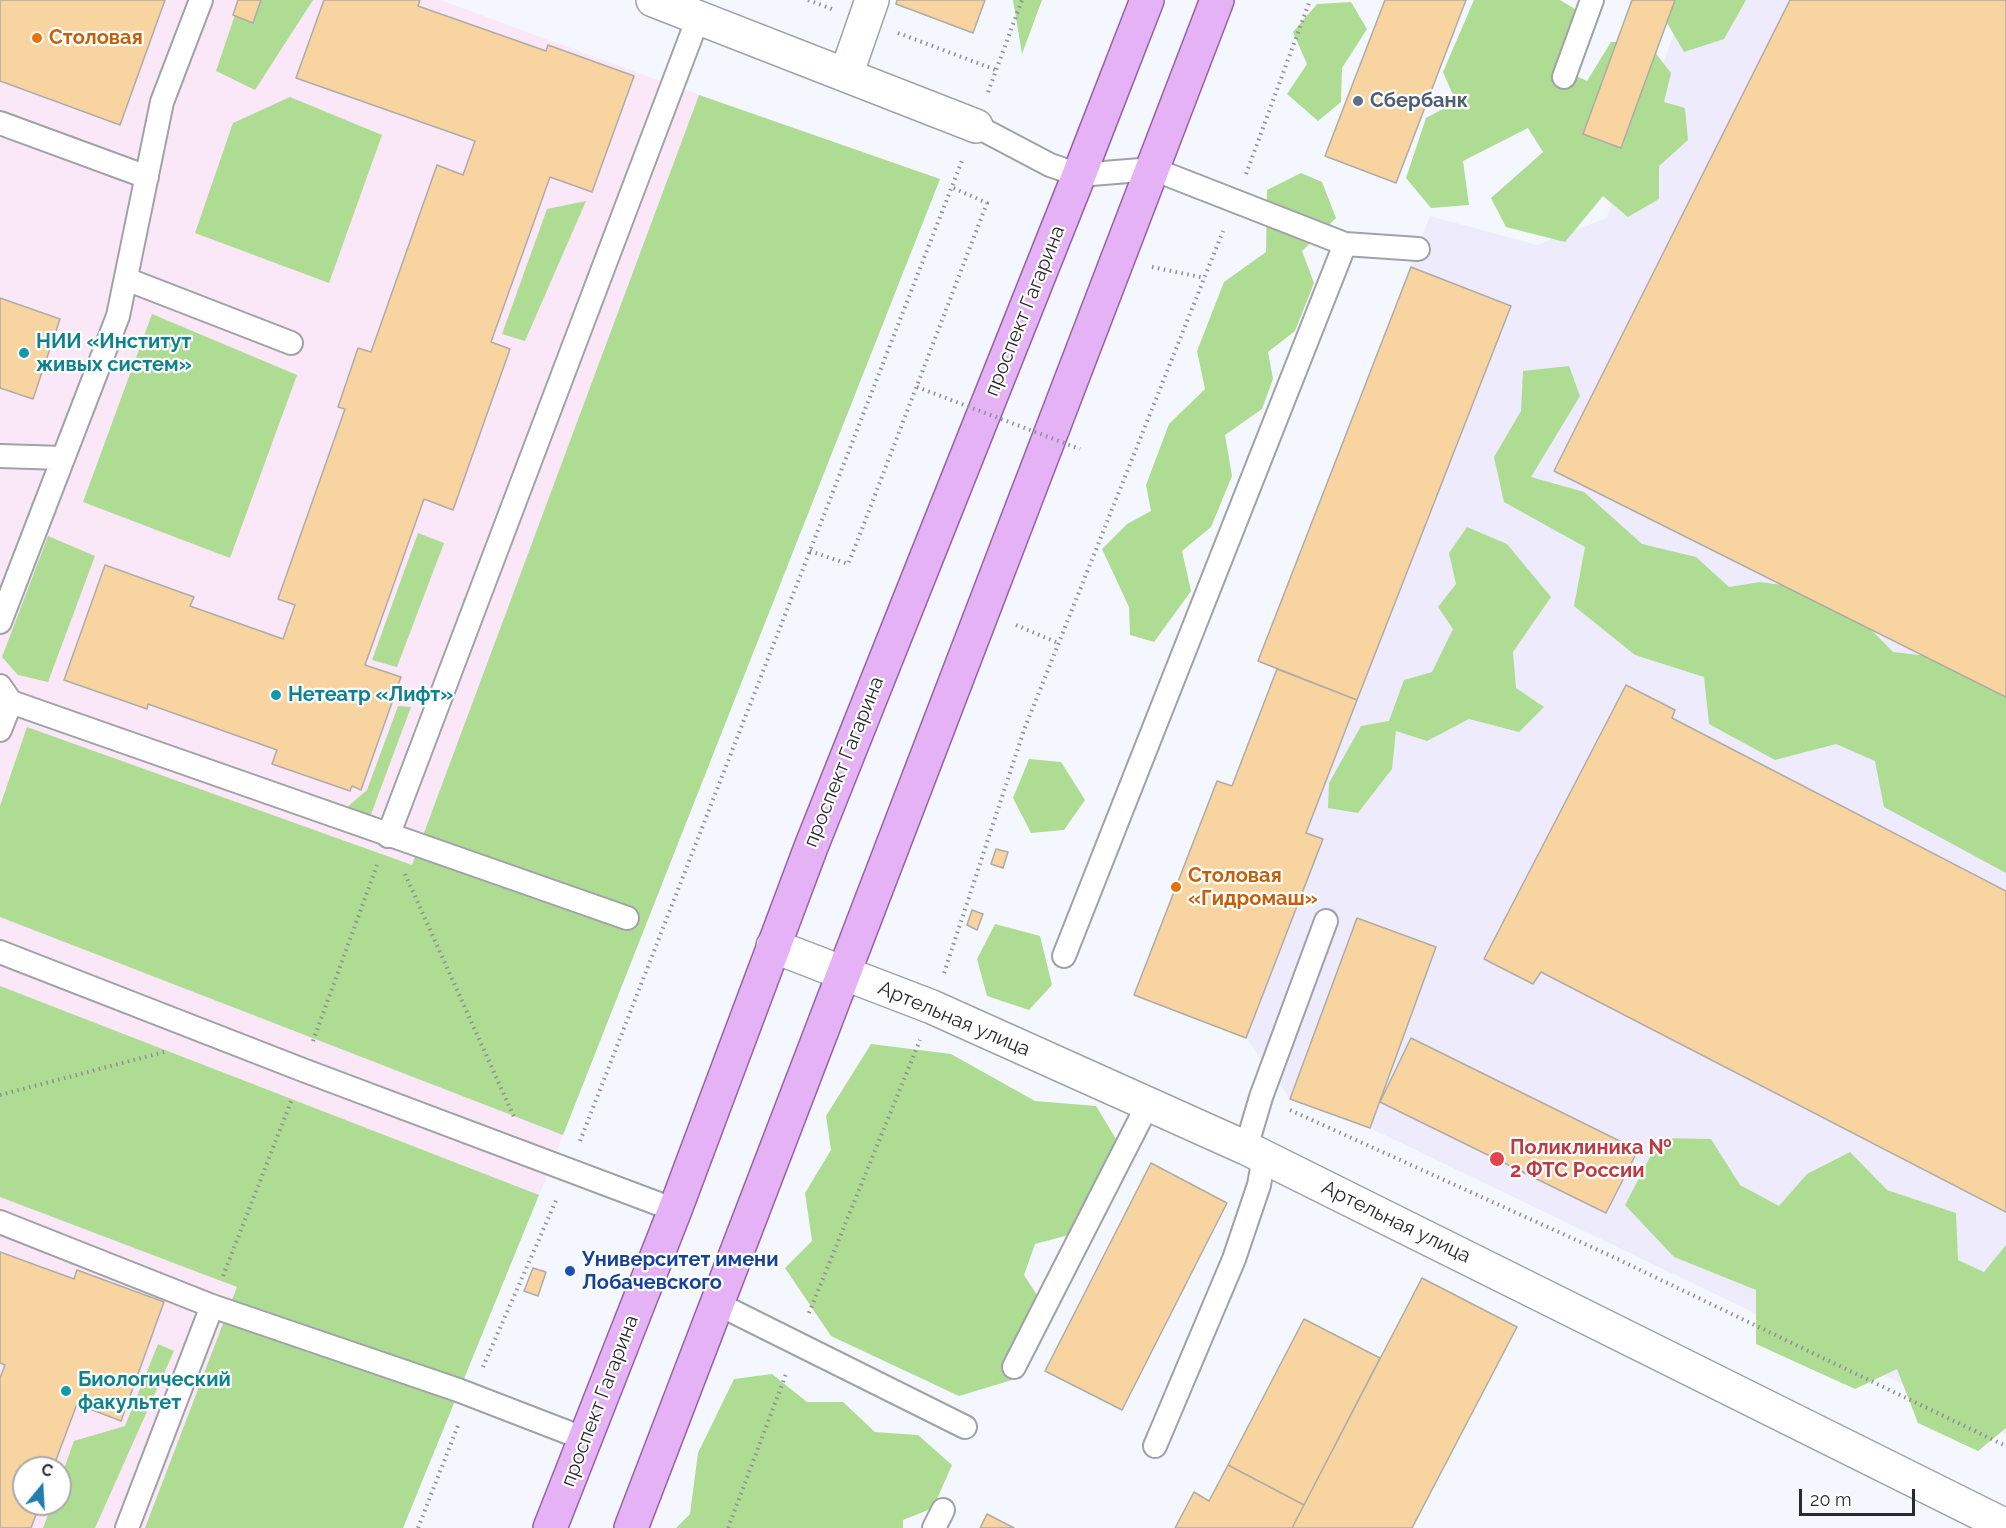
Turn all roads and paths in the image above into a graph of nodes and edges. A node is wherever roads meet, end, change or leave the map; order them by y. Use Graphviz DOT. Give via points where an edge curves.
graph roads {
  1 [pos="201,0"];
  2 [pos="653,0"];
  3 [pos="808,0"];
  4 [pos="1022,0"];
  5 [pos="1147,0"];
  6 [pos="1218,0"];
  7 [pos="1310,0"];
  8 [pos="1592,0"];
  9 [pos="868,10"];
  10 [pos="698,18"];
  11 [pos="996,70"];
  12 [pos="846,75"];
  13 [pos="1564,77"];
  14 [pos="0,123"];
  15 [pos="976,126"];
  16 [pos="1153,169"];
  17 [pos="1079,176"];
  18 [pos="147,177"];
  19 [pos="951,187"];
  20 [pos="1235,202"];
  21 [pos="1345,244"];
  22 [pos="1418,249"];
  23 [pos="1147,274"];
  24 [pos="1205,278"];
  25 [pos="126,279"];
  26 [pos="291,343"];
  27 [pos="916,387"];
  28 [pos="1080,449"];
  29 [pos="0,456"];
  30 [pos="63,458"];
  31 [pos="810,551"];
  32 [pos="1016,616"];
  33 [pos="0,622"];
  34 [pos="1058,644"];
  35 [pos="6,694"];
  36 [pos="0,730"];
  37 [pos="388,836"];
  38 [pos="627,918"];
  39 [pos="1326,921"];
  40 [pos="773,946"];
  41 [pos="0,952"];
  42 [pos="1064,956"];
  43 [pos="845,974"];
  44 [pos="932,1007"];
  45 [pos="221,1038"];
  46 [pos="0,1095"];
  47 [pos="1261,1097"];
  48 [pos="1148,1104"];
  49 [pos="1255,1152"];
  50 [pos="532,1155"];
  51 [pos="569,1169"];
  52 [pos="675,1210"];
  53 [pos="0,1222"];
  54 [pos="716,1303"];
  55 [pos="212,1306"];
  56 [pos="797,1342"];
  57 [pos="1014,1367"];
  58 [pos="471,1396"];
  59 [pos="965,1427"];
  60 [pos="585,1439"];
  61 [pos="1155,1446"];
  62 [pos="2006,1446"];
  63 [pos="2006,1526"];
  64 [pos="127,1528"];
  65 [pos="418,1528"];
  66 [pos="550,1528"];
  67 [pos="631,1528"];
  68 [pos="728,1528"];
  1 -- 18 [label="lane" via="162,102"];
  2 -- 10 [label="street"];
  3 -- 9 [label="path"];
  4 -- 11 [label="path"];
  5 -- 17 [label="main road, проспект Гагарина"];
  6 -- 16 [label="main road"];
  7 -- 20 [label="path"];
  8 -- 13 [label="lane"];
  9 -- 11 [label="path"];
  9 -- 12 [label="street"];
  10 -- 12 [label="street"];
  10 -- 37 [label="lane"];
  11 -- 15 [label="path"];
  12 -- 15 [label="street"];
  14 -- 18 [label="lane"];
  15 -- 17 [label="lane"];
  15 -- 19 [label="path"];
  16 -- 17 [label="lane"];
  16 -- 20 [label="lane"];
  16 -- 43 [label="main road"];
  17 -- 40 [label="main road, проспект Гагарина"];
  18 -- 25 [label="lane"];
  19 -- 27 [label="path" via="987,203"];
  19 -- 31 [label="path"];
  20 -- 21 [label="lane"];
  20 -- 24 [label="path"];
  21 -- 22 [label="lane"];
  21 -- 42 [label="lane"];
  23 -- 24 [label="path" via="1150,267"];
  24 -- 34 [label="path"];
  25 -- 26 [label="lane"];
  25 -- 30 [label="lane" via="117,316"];
  27 -- 28 [label="path, bridge"];
  27 -- 31 [label="path" via="848,564"];
  29 -- 30 [label="lane"];
  30 -- 33 [label="lane"];
  31 -- 51 [label="path"];
  32 -- 34 [label="path" via="1013,624"];
  34 -- 44 [label="path" via="1024,730"];
  35 -- 36 [label="lane"];
  35 -- 37 [label="lane"];
  37 -- 38 [label="lane"];
  37 -- 50 [label="path"];
  39 -- 47 [label="lane"];
  40 -- 43 [label="street, Артельная улица"];
  40 -- 52 [label="main road, проспект Гагарина"];
  41 -- 45 [label="lane"];
  43 -- 44 [label="street, Артельная улица"];
  43 -- 54 [label="main road"];
  44 -- 48 [label="street, Артельная улица"];
  44 -- 56 [label="path"];
  45 -- 46 [label="path"];
  45 -- 50 [label="lane"];
  47 -- 49 [label="lane"];
  47 -- 62 [label="path" via="1607,1254"];
  48 -- 49 [label="street, Артельная улица"];
  48 -- 57 [label="lane"];
  49 -- 61 [label="lane" via="1259,1185 1234,1259"];
  49 -- 63 [label="street, Артельная улица"];
  50 -- 51 [label="lane"];
  51 -- 52 [label="lane"];
  51 -- 58 [label="path"];
  52 -- 60 [label="main road, проспект Гагарина"];
  53 -- 55 [label="lane"];
  54 -- 56 [label="lane"];
  54 -- 67 [label="main road"];
  55 -- 58 [label="lane"];
  55 -- 64 [label="lane"];
  56 -- 59 [label="lane"];
  56 -- 68 [label="path"];
  58 -- 60 [label="lane"];
  58 -- 65 [label="path"];
  60 -- 66 [label="main road, проспект Гагарина"];
}
